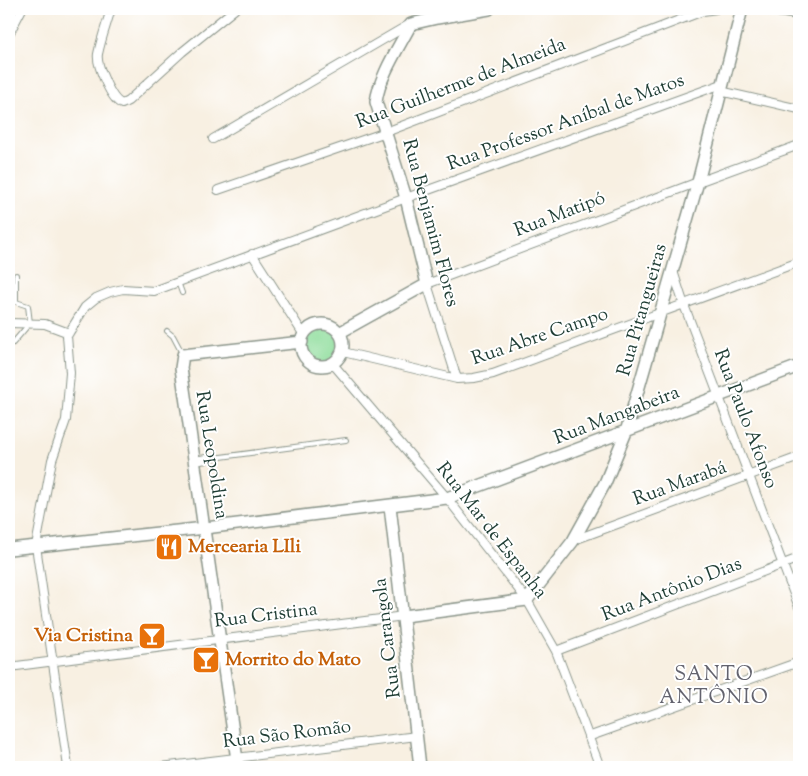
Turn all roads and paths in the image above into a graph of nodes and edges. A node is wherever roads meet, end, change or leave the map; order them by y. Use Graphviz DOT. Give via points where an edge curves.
graph roads {
  1 [pos="22,9"];
  2 [pos="111,9"];
  3 [pos="236,9"];
  4 [pos="489,9"];
  5 [pos="716,9"];
  6 [pos="742,9"];
  7 [pos="770,9"];
  8 [pos="799,13"];
  9 [pos="411,24"];
  10 [pos="9,34"];
  11 [pos="721,88"];
  12 [pos="799,108"];
  13 [pos="386,132"];
  14 [pos="213,139"];
  15 [pos="799,145"];
  16 [pos="698,182"];
  17 [pos="218,190"];
  18 [pos="406,198"];
  19 [pos="252,254"];
  20 [pos="799,262"];
  21 [pos="673,271"];
  22 [pos="16,275"];
  23 [pos="178,282"];
  24 [pos="427,284"];
  25 [pos="182,293"];
  26 [pos="684,305"];
  27 [pos="660,313"];
  28 [pos="9,323"];
  29 [pos="30,323"];
  30 [pos="168,331"];
  31 [pos="69,333"];
  32 [pos="339,333"];
  33 [pos="303,338"];
  34 [pos="13,343"];
  35 [pos="343,352"];
  36 [pos="183,355"];
  37 [pos="332,364"];
  38 [pos="799,366"];
  39 [pos="457,379"];
  40 [pos="718,396"];
  41 [pos="626,432"];
  42 [pos="346,440"];
  43 [pos="799,457"];
  44 [pos="201,460"];
  45 [pos="750,476"];
  46 [pos="447,498"];
  47 [pos="390,506"];
  48 [pos="205,528"];
  49 [pos="573,541"];
  50 [pos="36,546"];
  51 [pos="9,549"];
  52 [pos="799,558"];
  53 [pos="783,565"];
  54 [pos="527,600"];
  55 [pos="799,607"];
  56 [pos="404,616"];
  57 [pos="220,639"];
  58 [pos="556,651"];
  59 [pos="52,662"];
  60 [pos="799,662"];
  61 [pos="9,667"];
  62 [pos="416,736"];
  63 [pos="588,737"];
  64 [pos="238,763"];
  65 [pos="68,767"];
  66 [pos="161,767"];
  67 [pos="420,767"];
  68 [pos="600,767"];
  1 -- 10 [label="street"];
  2 -- 3 [label="street" via="97,56 108,90 122,104"];
  4 -- 9 [label="street"];
  5 -- 13 [label="street, Rua Guilherme de Almeida" via="702,11"];
  6 -- 11 [label="street, Rua Pitangueiras"];
  7 -- 8 [label="street"];
  9 -- 13 [label="street, Rua Benjamim Flores" via="377,92 376,102"];
  9 -- 14 [label="street"];
  11 -- 12 [label="street"];
  11 -- 16 [label="street, Rua Pitangueiras"];
  11 -- 18 [label="street, Rua Professor Aníbal de Matos"];
  13 -- 17 [label="street, Rua Guilherme de Almeida"];
  13 -- 18 [label="street, Rua Benjamim Flores"];
  15 -- 16 [label="street, Rua Matipó"];
  16 -- 21 [label="street, Rua Pitangueiras"];
  16 -- 24 [label="street, Rua Matipó"];
  18 -- 19 [label="street, Rua Professor Aníbal de Matos"];
  18 -- 24 [label="street, Rua Benjamim Flores"];
  19 -- 23 [label="street, Rua Professor Aníbal de Matos"];
  19 -- 33 [label="street"];
  20 -- 26 [label="street, Rua Abre Campo"];
  21 -- 26 [label="street, Rua Paulo Afonso"];
  21 -- 27 [label="street, Rua Pitangueiras"];
  22 -- 29 [label="lane" via="16,302 28,306"];
  23 -- 25 [label="lane"];
  23 -- 31 [label="street, Rua Professor Aníbal de Matos" via="154,291 123,289 96,298 85,307"];
  24 -- 32 [label="street, Rua Matipó"];
  24 -- 39 [label="street, Rua Benjamim Flores"];
  26 -- 27 [label="street, Rua Abre Campo"];
  26 -- 40 [label="street, Rua Paulo Afonso"];
  27 -- 39 [label="street, Rua Abre Campo" via="493,374"];
  27 -- 41 [label="street, Rua Pitangueiras"];
  28 -- 29 [label="street"];
  29 -- 31 [label="street" via="45,324"];
  29 -- 34 [label="lane"];
  30 -- 36 [label="lane"];
  31 -- 50 [label="street" via="66,420 52,460"];
  32 -- 33 [label="street" via="321,324 308,330"];
  32 -- 35 [label="street"];
  33 -- 36 [label="street"];
  33 -- 37 [label="street" via="303,353 310,362 321,366"];
  35 -- 37 [label="street"];
  35 -- 39 [label="street, Rua Abre Campo"];
  36 -- 44 [label="street, Rua Leopoldina" via="181,368"];
  37 -- 46 [label="street, Rua Mar de Espanha"];
  38 -- 40 [label="street, Rua Mangabeira"];
  40 -- 41 [label="street, Rua Mangabeira"];
  40 -- 45 [label="street, Rua Paulo Afonso"];
  41 -- 46 [label="street, Rua Mangabeira"];
  41 -- 49 [label="street, Rua Pitangueiras" via="605,483"];
  42 -- 44 [label="lane"];
  43 -- 45 [label="street, Rua Marabá"];
  44 -- 48 [label="street, Rua Leopoldina"];
  45 -- 49 [label="street, Rua Marabá"];
  45 -- 53 [label="street, Rua Paulo Afonso"];
  46 -- 47 [label="street, Rua Mangabeira"];
  46 -- 54 [label="street, Rua Mar de Espanha"];
  47 -- 48 [label="street, Rua Mangabeira"];
  47 -- 56 [label="street, Rua Carangola"];
  48 -- 50 [label="street, Rua Mangabeira"];
  48 -- 57 [label="street, Rua Leopoldina"];
  49 -- 54 [label="street, Rua Pitangueiras"];
  50 -- 51 [label="street, Rua Mangabeira"];
  50 -- 59 [label="street"];
  52 -- 53 [label="street, Rua Antônio Dias"];
  53 -- 55 [label="street, Rua Paulo Afonso"];
  53 -- 58 [label="street, Rua Antônio Dias"];
  54 -- 56 [label="street, Rua Cristina"];
  54 -- 58 [label="street, Rua Mar de Espanha"];
  56 -- 57 [label="street, Rua Cristina"];
  56 -- 62 [label="street, Rua Carangola"];
  57 -- 59 [label="street, Rua Cristina"];
  57 -- 64 [label="street, Rua Leopoldina"];
  58 -- 63 [label="street, Rua Mar de Espanha"];
  59 -- 61 [label="street, Rua Cristina"];
  59 -- 65 [label="street"];
  60 -- 63 [label="street"];
  62 -- 64 [label="street, Rua São Romão"];
  62 -- 67 [label="street, Rua Carangola"];
  63 -- 68 [label="street, Rua Mar de Espanha"];
  64 -- 66 [label="street, Rua São Romão"];
}
